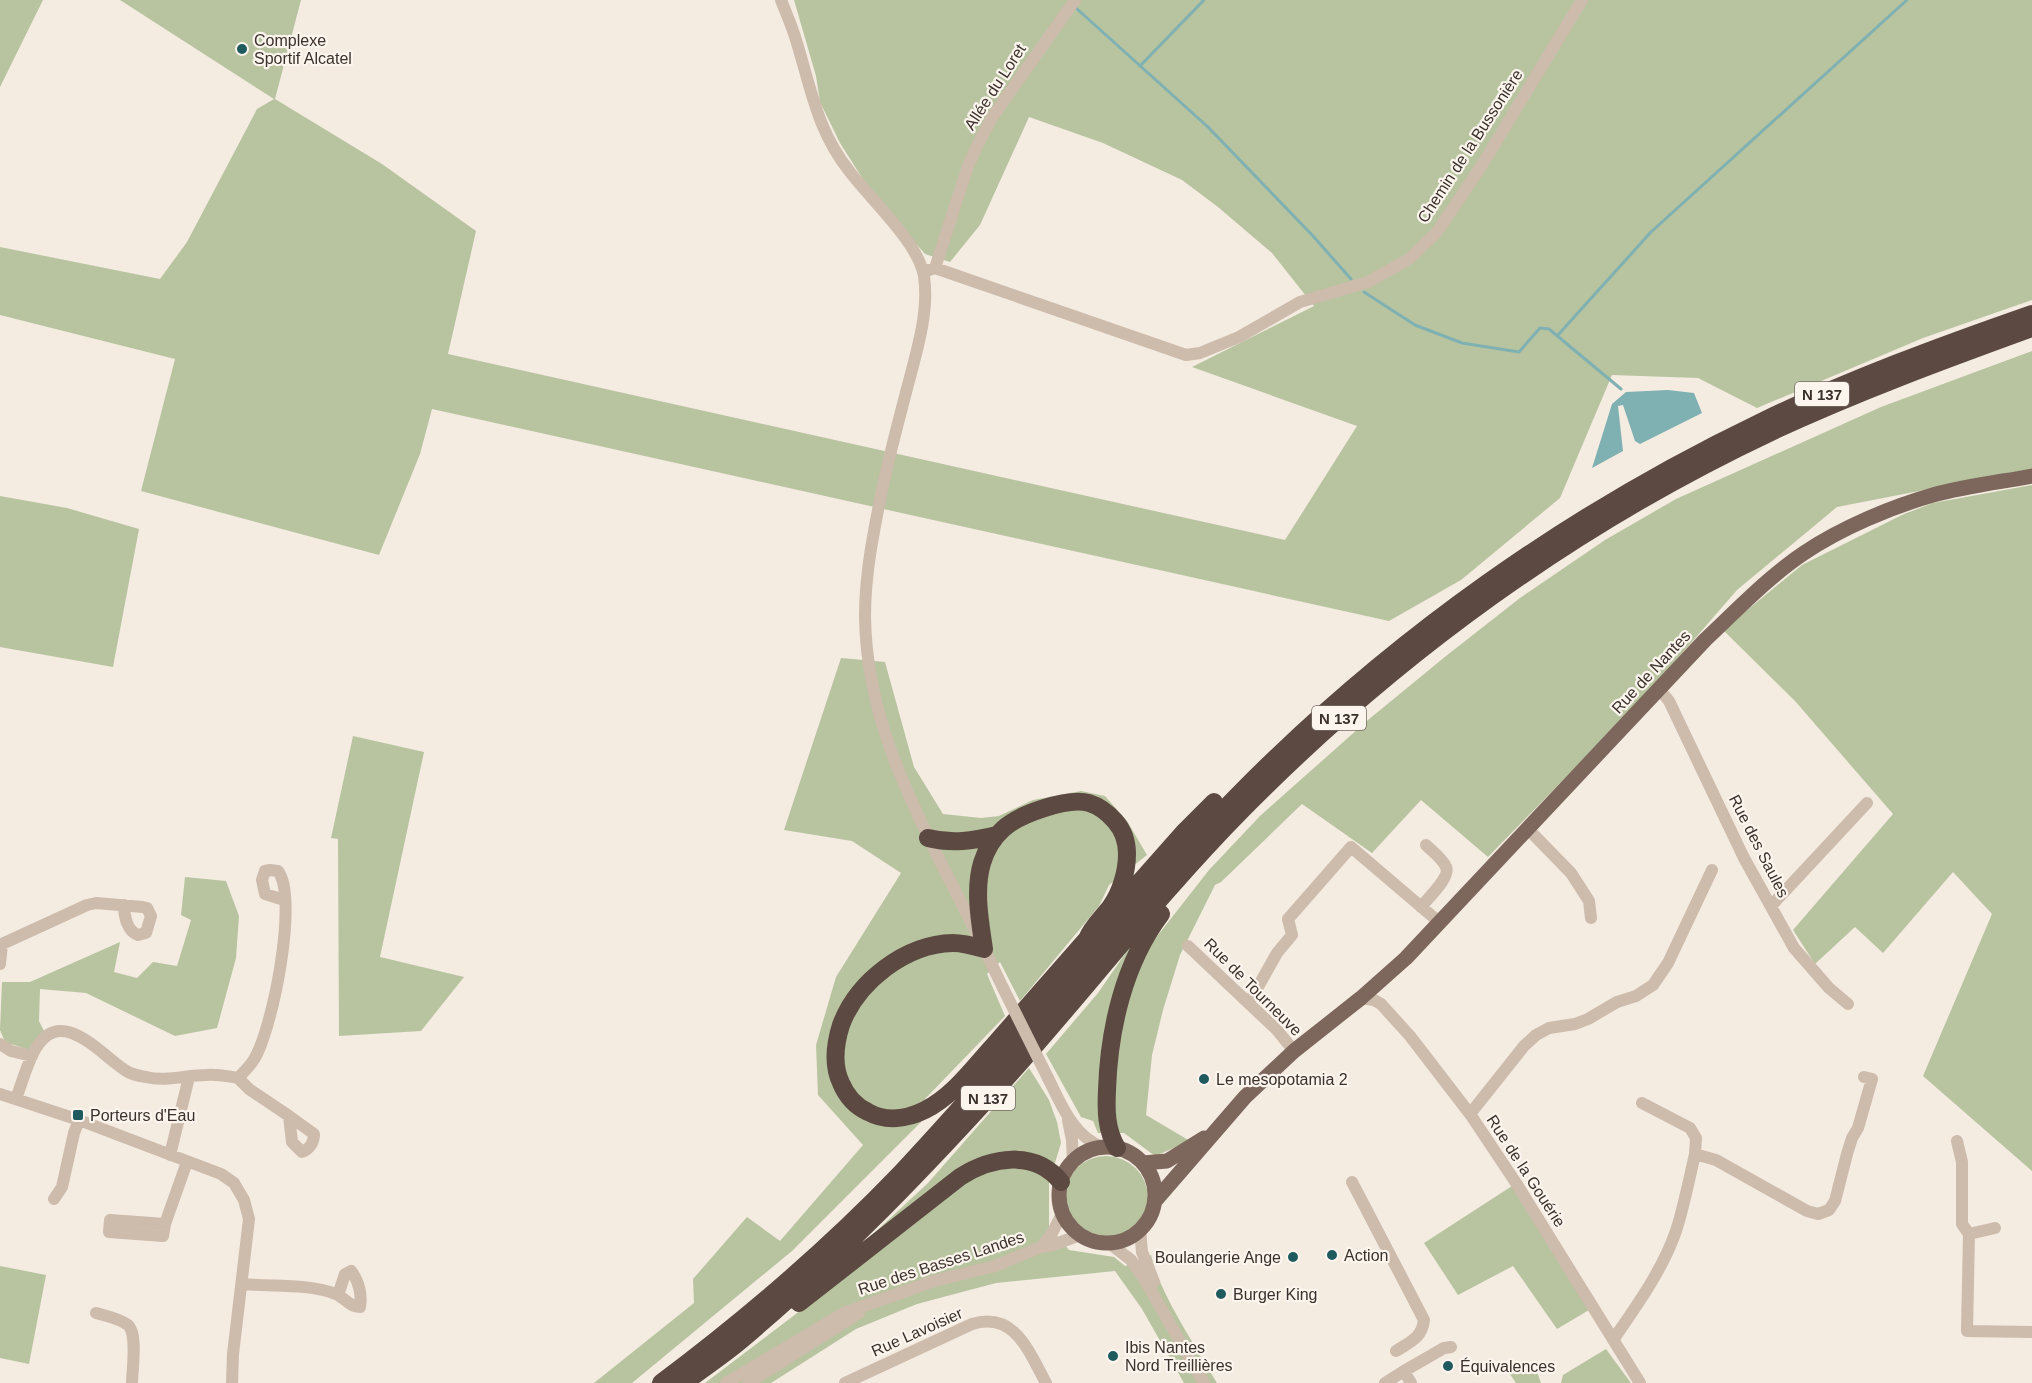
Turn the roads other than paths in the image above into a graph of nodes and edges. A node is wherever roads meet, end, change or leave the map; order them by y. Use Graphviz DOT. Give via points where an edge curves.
graph roads {
  1 [pos="781,0"];
  2 [pos="1075,0"];
  3 [pos="1582,0"];
  4 [pos="929,270"];
  5 [pos="2032,314"];
  6 [pos="2032,328"];
  7 [pos="2032,476"];
  8 [pos="1660,690"];
  9 [pos="1279,754"];
  10 [pos="1867,803"];
  11 [pos="1528,829"];
  12 [pos="997,835"];
  13 [pos="928,838"];
  14 [pos="1216,838"];
  15 [pos="1426,845"];
  16 [pos="1712,870"];
  17 [pos="284,900"];
  18 [pos="124,905"];
  19 [pos="1771,906"];
  20 [pos="1421,907"];
  21 [pos="1591,918"];
  22 [pos="1439,922"];
  23 [pos="1087,939"];
  24 [pos="1,943"];
  25 [pos="1188,946"];
  26 [pos="984,949"];
  27 [pos="0,964"];
  28 [pos="1037,996"];
  29 [pos="1361,998"];
  30 [pos="1249,1003"];
  31 [pos="1848,1004"];
  32 [pos="0,1044"];
  33 [pos="1294,1051"];
  34 [pos="32,1056"];
  35 [pos="189,1077"];
  36 [pos="1864,1077"];
  37 [pos="238,1078"];
  38 [pos="1,1098"];
  39 [pos="16,1099"];
  40 [pos="1642,1102"];
  41 [pos="1470,1114"];
  42 [pos="289,1116"];
  43 [pos="1067,1116"];
  44 [pos="79,1120"];
  45 [pos="1212,1133"];
  46 [pos="1957,1141"];
  47 [pos="1110,1148"];
  48 [pos="1695,1154"];
  49 [pos="170,1155"];
  50 [pos="1072,1161"];
  51 [pos="187,1162"];
  52 [pos="1143,1163"];
  53 [pos="1061,1182"];
  54 [pos="1352,1182"];
  55 [pos="54,1199"];
  56 [pos="871,1201"];
  57 [pos="1155,1201"];
  58 [pos="1062,1214"];
  59 [pos="165,1224"];
  60 [pos="1995,1228"];
  61 [pos="1140,1229"];
  62 [pos="1969,1234"];
  63 [pos="1080,1235"];
  64 [pos="1109,1243"];
  65 [pos="1041,1247"];
  66 [pos="243,1284"];
  67 [pos="338,1294"];
  68 [pos="880,1300"];
  69 [pos="96,1313"];
  70 [pos="2032,1332"];
  71 [pos="740,1340"];
  72 [pos="1613,1340"];
  73 [pos="1451,1347"];
  74 [pos="1396,1351"];
  75 [pos="778,1353"];
  76 [pos="1404,1371"];
  77 [pos="766,1378"];
  78 [pos="132,1383"];
  79 [pos="232,1383"];
  80 [pos="662,1383"];
  81 [pos="684,1383"];
  82 [pos="726,1383"];
  83 [pos="749,1383"];
  84 [pos="845,1383"];
  85 [pos="1046,1383"];
  86 [pos="1204,1383"];
  87 [pos="1210,1383"];
  88 [pos="1385,1383"];
  89 [pos="1411,1383"];
  90 [pos="1640,1383"];
  1 -- 4 [label="street" via="810,94 832,147"];
  2 -- 4 [label="street, Allée du Loret" via="993,116 968,166"];
  3 -- 4 [label="street, Chemin de la Bussonière" via="1482,165 1437,232 1409,260 1368,282 1300,302 1239,337 1186,355"];
  4 -- 13 [label="street" via="917,349 872,542 866,616 870,672 882,727"];
  5 -- 9 [label="highway, N 137" via="1820,395 1722,441 1622,496 1440,617 1353,687"];
  6 -- 14 [label="highway, N 137" via="1894,379 1770,432 1597,526 1489,598 1391,674 1308,746"];
  7 -- 8 [label="main road, Rue de Nantes" via="1935,494 1844,531 1804,553 1747,600"];
  8 -- 11 [label="main road, Rue de Nantes"];
  8 -- 19 [label="street, Rue des Saules"];
  9 -- 23 [label="highway" via="1263,759 1219,798"];
  9 -- 56 [label="highway, N 137" via="1190,845 961,1107"];
  10 -- 19 [label="street"];
  11 -- 21 [label="street" via="1571,873 1589,902"];
  11 -- 22 [label="main road, Rue de Nantes"];
  12 -- 13 [label="highway" via="955,842"];
  12 -- 23 [label="highway" via="1023,817 1079,802 1097,806 1120,827 1126,846 1124,877 1112,904"];
  12 -- 26 [label="highway" via="986,852 980,873"];
  13 -- 26 [label="street"];
  14 -- 47 [label="highway" via="1212,853 1153,924 1124,990 1113,1035 1107,1096"];
  14 -- 71 [label="highway, N 137" via="928,1163 850,1242"];
  15 -- 20 [label="street" via="1447,872"];
  16 -- 41 [label="street" via="1668,963 1653,985 1588,1019 1536,1035"];
  17 -- 37 [label="street" via="281,969 270,1016 254,1060"];
  18 -- 24 [label="street" via="87,905"];
  19 -- 31 [label="street, Rue des Saules" via="1794,948"];
  20 -- 22 [label="street"];
  20 -- 30 [label="street" via="1351,847 1288,919 1292,935 1277,953"];
  22 -- 29 [label="main road, Rue de Nantes"];
  23 -- 28 [label="highway"];
  24 -- 27 [label="street"];
  25 -- 30 [label="street, Rue de Tourneuve"];
  26 -- 28 [label="highway" via="951,943 917,952 868,981 847,1011 838,1034 835,1062 843,1088 858,1106 875,1116 894,1119 925,1110 954,1088"];
  26 -- 43 [label="street, bridge"];
  28 -- 56 [label="highway" via="877,1186"];
  29 -- 33 [label="main road, Rue de Nantes"];
  29 -- 41 [label="street, Rue de la Gouérie" via="1381,1004"];
  30 -- 33 [label="street, Rue de Tourneuve"];
  32 -- 34 [label="street"];
  33 -- 45 [label="main road, Rue de Nantes"];
  34 -- 35 [label="street" via="47,1036 64,1031 80,1035 129,1072 165,1080"];
  34 -- 39 [label="street"];
  35 -- 37 [label="street"];
  35 -- 49 [label="street"];
  36 -- 48 [label="street" via="1872,1079 1829,1210 1818,1214 1807,1211 1716,1160"];
  37 -- 42 [label="street"];
  38 -- 39 [label="street"];
  39 -- 44 [label="street"];
  40 -- 48 [label="street" via="1690,1128 1696,1138"];
  41 -- 72 [label="street, Rue de la Gouérie"];
  43 -- 47 [label="street" via="1096,1144"];
  43 -- 50 [label="street"];
  44 -- 49 [label="street"];
  44 -- 55 [label="street" via="62,1187"];
  45 -- 52 [label="main road" via="1167,1161"];
  45 -- 57 [label="main road"];
  46 -- 62 [label="street" via="1962,1162 1962,1224"];
  47 -- 50 [label="main road" via="1091,1149"];
  47 -- 52 [label="main road" via="1135,1156"];
  48 -- 72 [label="street" via="1676,1231 1662,1263"];
  49 -- 51 [label="street"];
  50 -- 53 [label="main road"];
  51 -- 59 [label="street"];
  51 -- 66 [label="street" via="221,1174 234,1183 244,1200 249,1219"];
  52 -- 57 [label="main road" via="1153,1182"];
  53 -- 58 [label="main road"];
  53 -- 71 [label="highway" via="1049,1170 1025,1161 978,1166 755,1337"];
  54 -- 74 [label="street" via="1424,1320 1418,1337"];
  56 -- 80 [label="highway, N 137" via="772,1293"];
  57 -- 61 [label="main road" via="1149,1219"];
  58 -- 63 [label="main road"];
  58 -- 65 [label="street"];
  60 -- 62 [label="street"];
  61 -- 64 [label="main road"];
  61 -- 87 [label="street" via="1149,1272"];
  62 -- 70 [label="street" via="1967,1331"];
  63 -- 64 [label="main road"];
  63 -- 65 [label="street, Rue des Basses Landes"];
  64 -- 86 [label="street" via="1131,1260 1143,1277"];
  65 -- 68 [label="street, Rue des Basses Landes" via="995,1266"];
  66 -- 67 [label="street" via="295,1286"];
  66 -- 79 [label="street"];
  68 -- 75 [label="street, Rue des Basses Landes" via="844,1313"];
  68 -- 77 [label="street"];
  69 -- 78 [label="street" via="127,1324 132,1330"];
  71 -- 81 [label="highway, N 137"];
  72 -- 90 [label="street, Rue de la Gouérie"];
  73 -- 76 [label="street"];
  75 -- 82 [label="street, Rue des Basses Landes"];
  75 -- 83 [label="street"];
  76 -- 88 [label="street"];
  76 -- 89 [label="street"];
  77 -- 83 [label="street"];
  84 -- 85 [label="street, Rue Lavoisier" via="972,1324 991,1321 1016,1333"];
}
